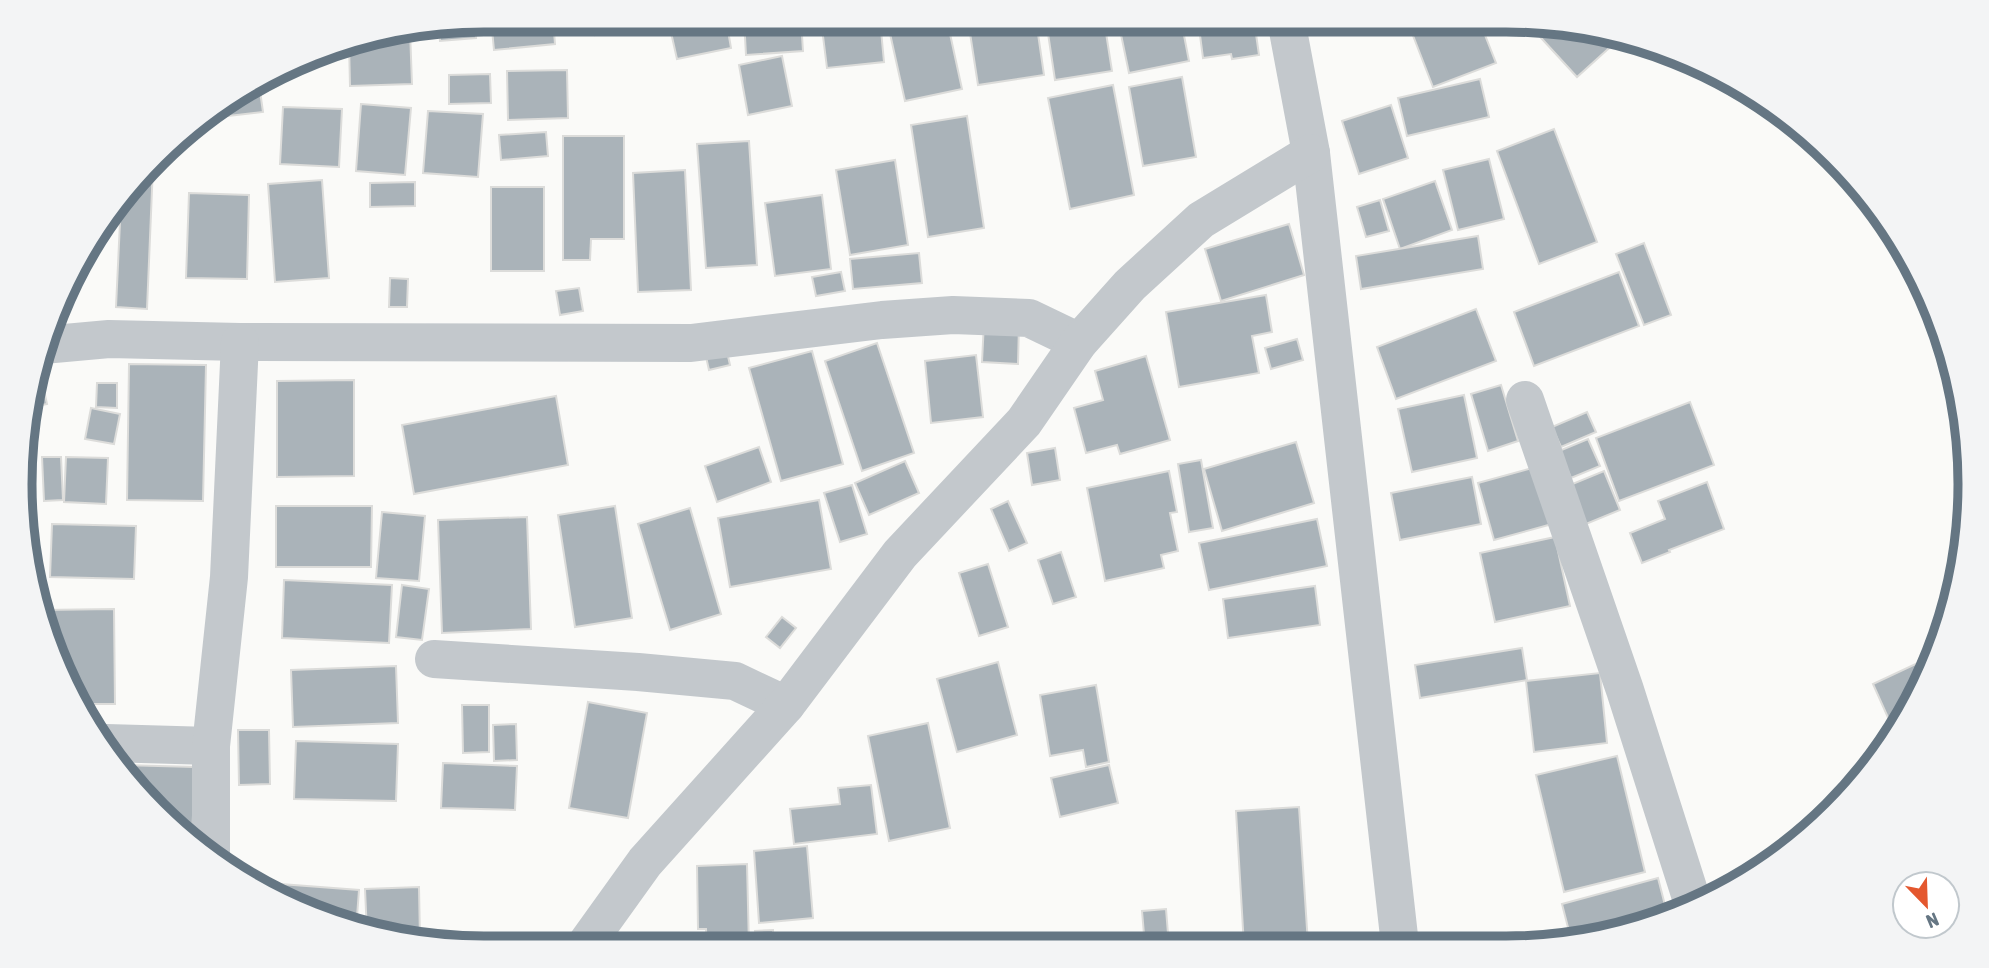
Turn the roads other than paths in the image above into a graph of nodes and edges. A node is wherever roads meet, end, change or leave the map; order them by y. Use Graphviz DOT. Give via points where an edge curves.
graph roads {
  1 [pos="1295,32"];
  2 [pos="1311,153"];
  3 [pos="240,342"];
  4 [pos="1079,342"];
  5 [pos="54,344"];
  6 [pos="1525,400"];
  7 [pos="434,659"];
  8 [pos="786,705"];
  9 [pos="114,743"];
  10 [pos="211,747"];
  11 [pos="211,844"];
  12 [pos="1691,896"];
  13 [pos="592,936"];
  14 [pos="1399,936"];
  1 -- 2 [label="street"];
  2 -- 4 [label="street" via="1201,220 1130,285"];
  2 -- 14 [label="street"];
  3 -- 4 [label="street" via="691,343 953,315 1030,318"];
  3 -- 5 [label="street" via="109,339"];
  3 -- 10 [label="street" via="229,577"];
  4 -- 8 [label="street" via="1024,422 900,554"];
  6 -- 12 [label="street"];
  7 -- 8 [label="street" via="735,681"];
  8 -- 13 [label="street" via="645,862"];
  9 -- 10 [label="street"];
  10 -- 11 [label="street"];
}
